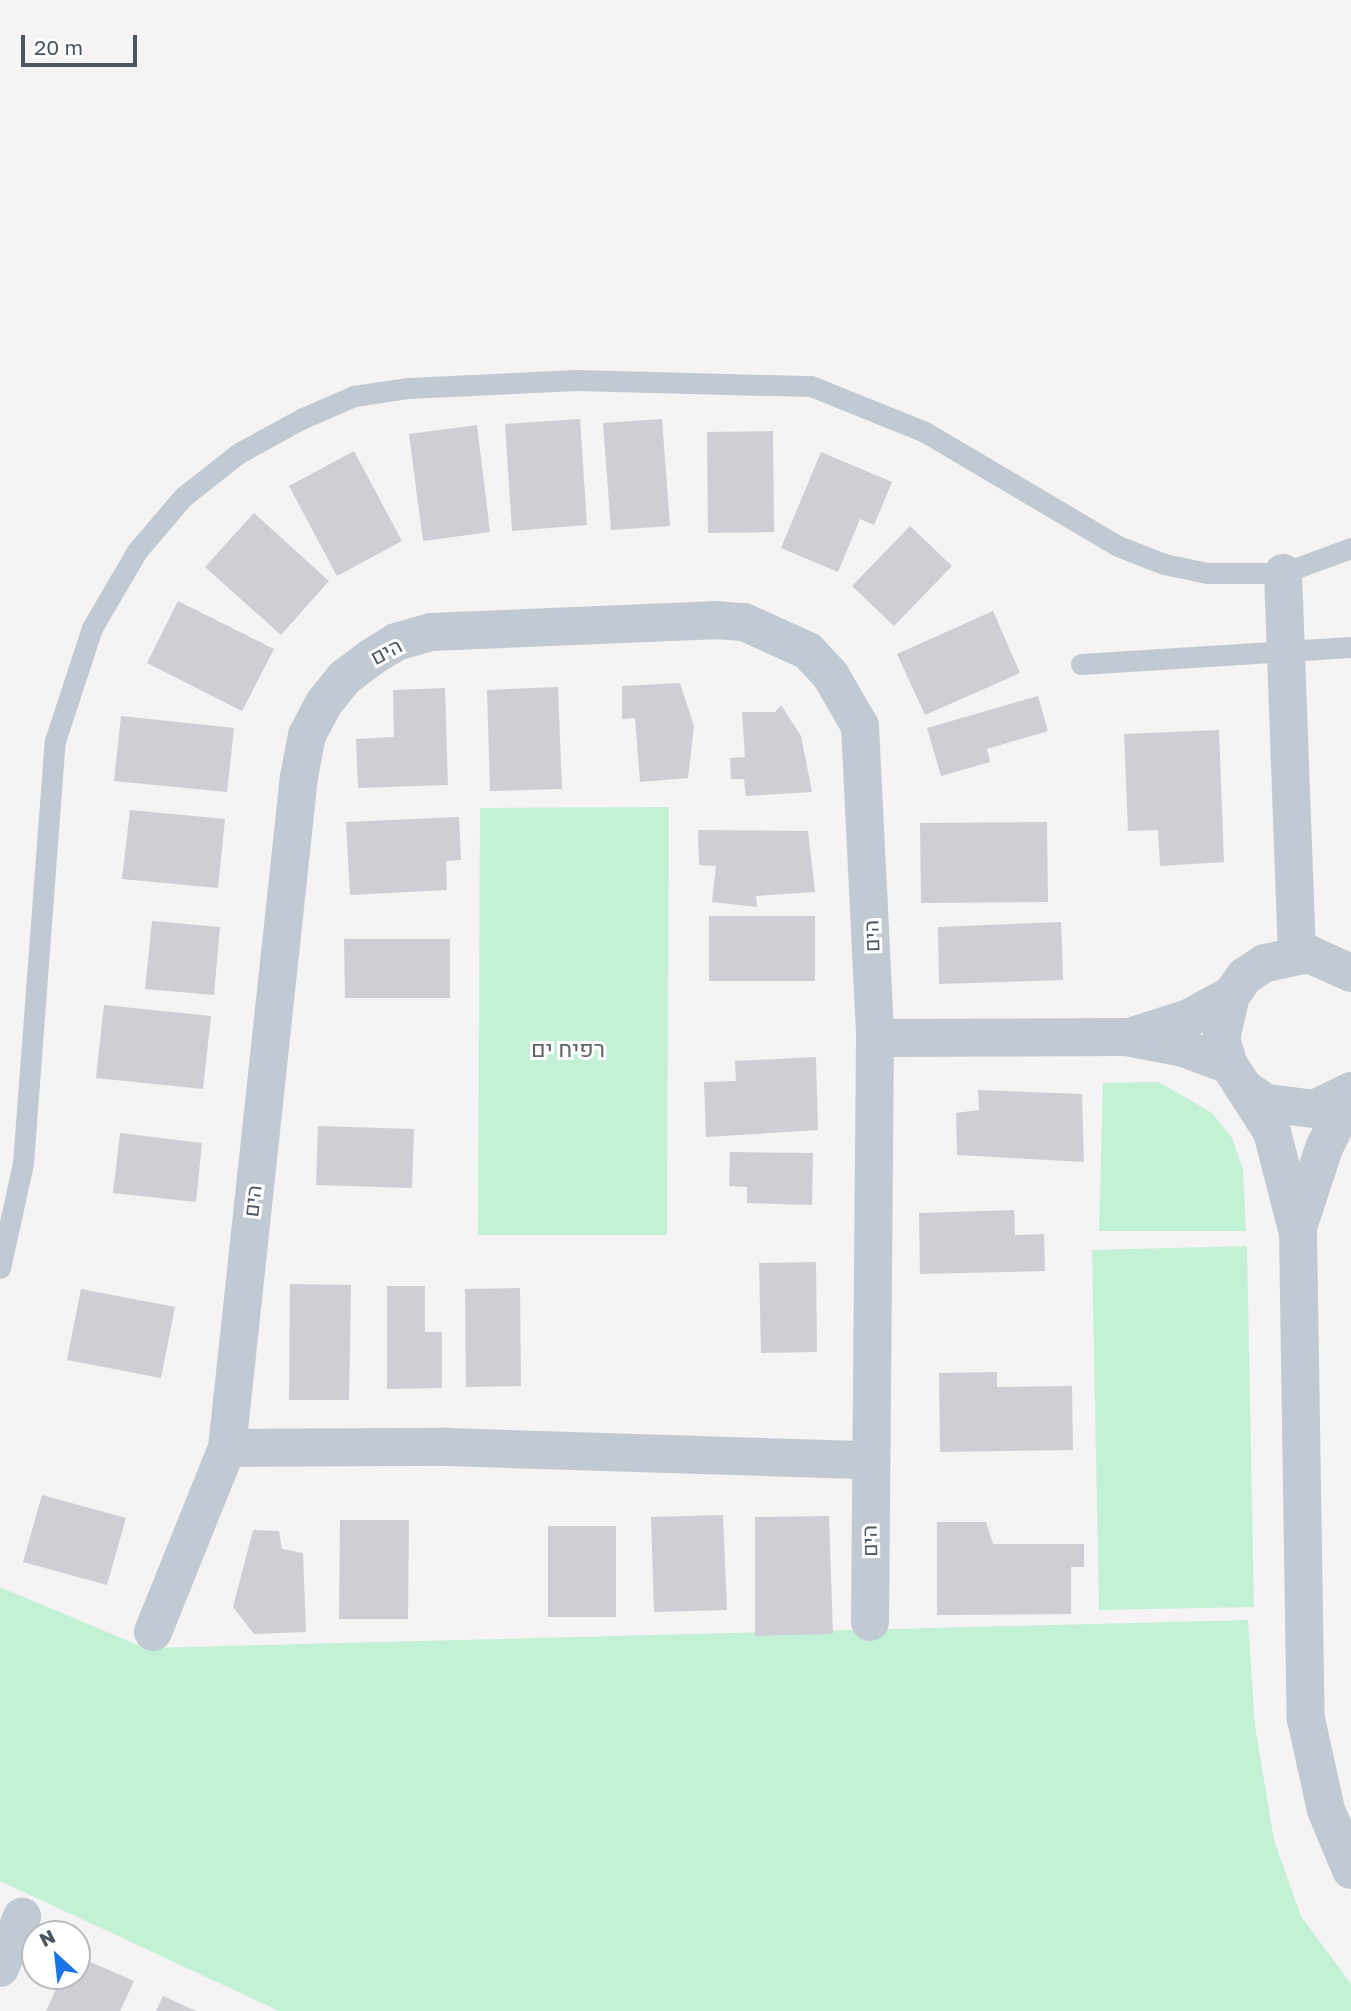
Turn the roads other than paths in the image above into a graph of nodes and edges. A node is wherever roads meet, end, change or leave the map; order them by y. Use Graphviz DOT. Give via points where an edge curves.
graph roads {
  1 [pos="1351,548"];
  2 [pos="1283,572"];
  3 [pos="1351,647"];
  4 [pos="1286,651"];
  5 [pos="1080,664"];
  6 [pos="1297,955"];
  7 [pos="1351,973"];
  8 [pos="1231,995"];
  9 [pos="1126,1037"];
  10 [pos="875,1038"];
  11 [pos="1236,1077"];
  12 [pos="1351,1092"];
  13 [pos="1298,1233"];
  14 [pos="0,1268"];
  15 [pos="227,1448"];
  16 [pos="868,1460"];
  17 [pos="870,1622"];
  18 [pos="153,1632"];
  19 [pos="1351,1870"];
  20 [pos="22,1917"];
  21 [pos="0,1968"];
  1 -- 2 [label="lane"];
  2 -- 4 [label="street"];
  2 -- 14 [label="lane" via="1207,573 1164,564 1118,545 925,432 811,386 578,380 408,388 354,396 239,453 183,497 137,551 92,628 55,741 23,1163"];
  3 -- 4 [label="lane"];
  4 -- 5 [label="lane"];
  4 -- 6 [label="street"];
  6 -- 7 [label="street" via="1332,961"];
  6 -- 8 [label="street" via="1265,963 1245,976"];
  8 -- 9 [label="street" via="1189,1018"];
  8 -- 11 [label="street" via="1222,1039"];
  9 -- 10 [label="street"];
  9 -- 11 [label="street" via="1183,1048"];
  10 -- 15 [label="street, הים" via="860,726 831,676 808,651 744,622 672,620 431,632 396,642 372,657 344,678 307,735"];
  10 -- 16 [label="street, הים"];
  11 -- 12 [label="street" via="1266,1103 1314,1110"];
  11 -- 13 [label="street" via="1272,1132"];
  12 -- 13 [label="street" via="1316,1169"];
  13 -- 19 [label="street" via="1307,1719 1326,1810"];
  15 -- 16 [label="street" via="447,1447"];
  15 -- 18 [label="street, הים"];
  16 -- 17 [label="street, הים"];
  20 -- 21 [label="street"];
}
